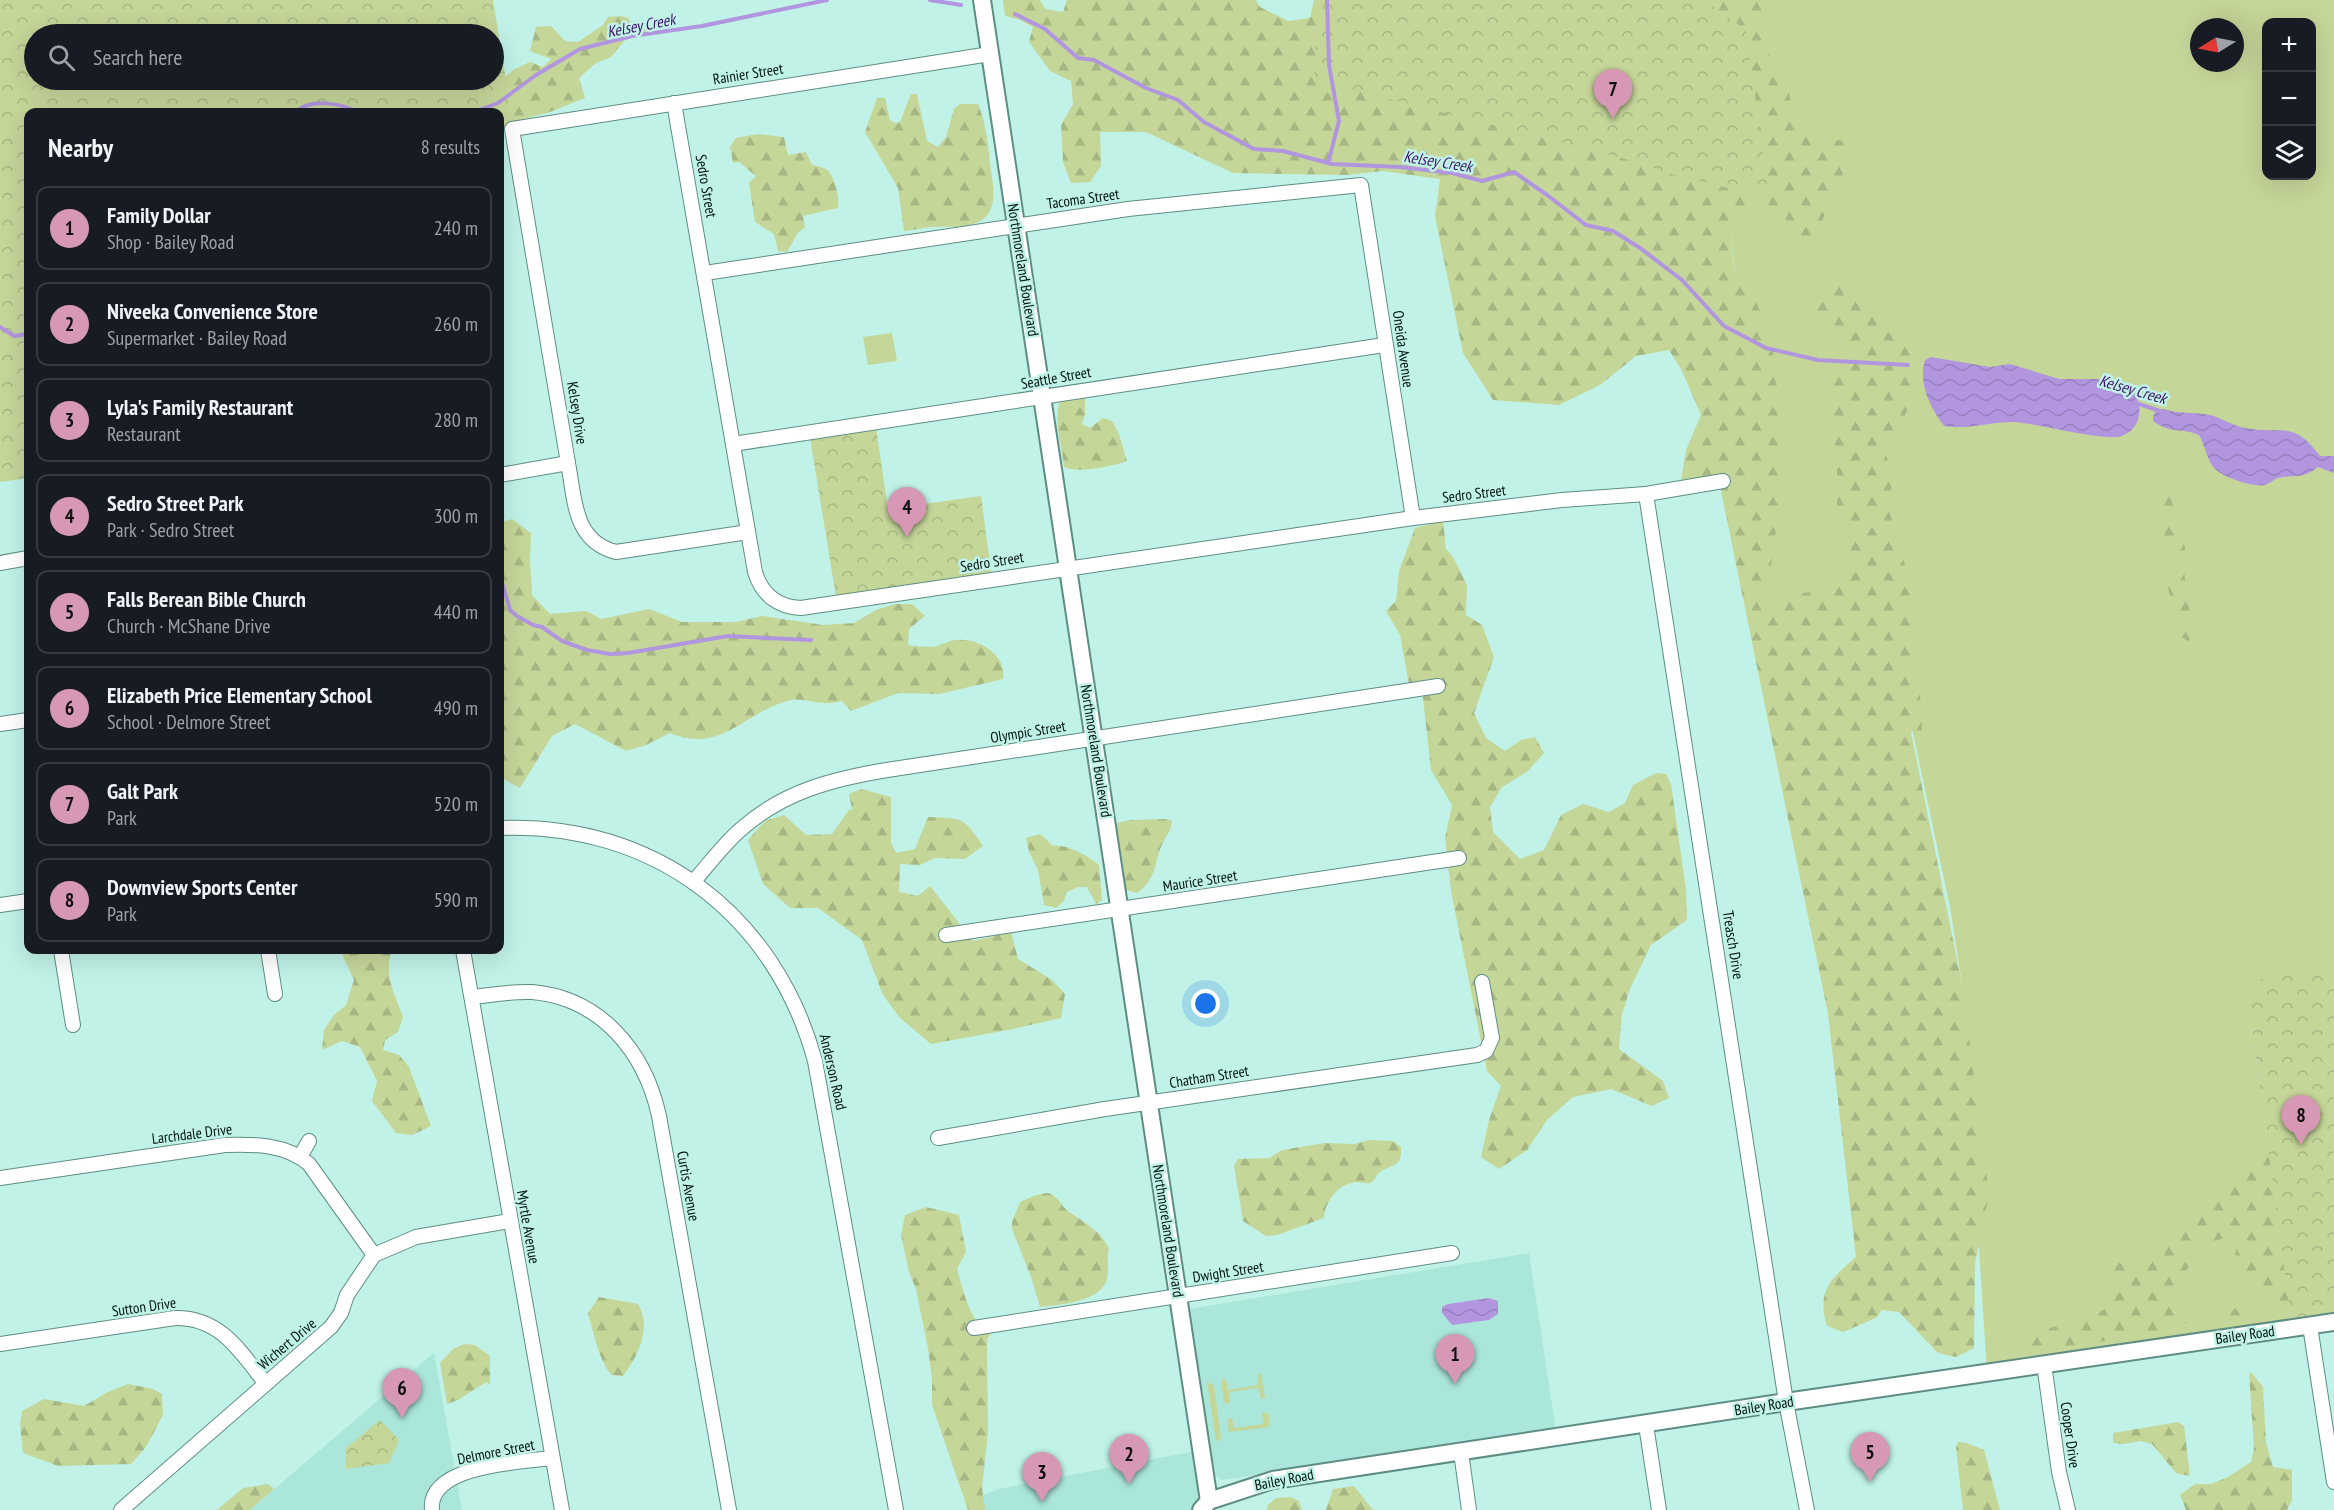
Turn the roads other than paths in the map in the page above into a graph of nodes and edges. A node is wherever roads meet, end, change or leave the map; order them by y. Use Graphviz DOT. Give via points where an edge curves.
graph roads {
  1 [pos="982,0"];
  2 [pos="990,54"];
  3 [pos="674,103"];
  4 [pos="512,129"];
  5 [pos="1361,185"];
  6 [pos="1016,225"];
  7 [pos="705,273"];
  8 [pos="1384,345"];
  9 [pos="1043,397"];
  10 [pos="733,444"];
  11 [pos="568,463"];
  12 [pos="504,474"];
  13 [pos="1723,481"];
  14 [pos="1646,494"];
  15 [pos="1413,518"];
  16 [pos="748,532"];
  17 [pos="24,559"];
  18 [pos="0,563"];
  19 [pos="1069,569"];
  20 [pos="1438,686"];
  21 [pos="24,721"];
  22 [pos="0,724"];
  23 [pos="1094,739"];
  24 [pos="504,828"];
  25 [pos="1459,858"];
  26 [pos="694,881"];
  27 [pos="24,902"];
  28 [pos="0,905"];
  29 [pos="1120,909"];
  30 [pos="946,935"];
  31 [pos="62,954"];
  32 [pos="269,954"];
  33 [pos="464,954"];
  34 [pos="1482,982"];
  35 [pos="275,994"];
  36 [pos="472,997"];
  37 [pos="73,1025"];
  38 [pos="1149,1104"];
  39 [pos="938,1138"];
  40 [pos="309,1141"];
  41 [pos="300,1157"];
  42 [pos="0,1178"];
  43 [pos="510,1221"];
  44 [pos="1452,1253"];
  45 [pos="374,1255"];
  46 [pos="1178,1296"];
  47 [pos="2334,1322"];
  48 [pos="2310,1326"];
  49 [pos="974,1328"];
  50 [pos="0,1344"];
  51 [pos="2044,1364"];
  52 [pos="266,1384"];
  53 [pos="1786,1402"];
  54 [pos="1646,1425"];
  55 [pos="1461,1452"];
  56 [pos="552,1458"];
  57 [pos="2334,1482"];
  58 [pos="1205,1506"];
  59 [pos="121,1510"];
  60 [pos="432,1510"];
  61 [pos="562,1510"];
  62 [pos="729,1510"];
  63 [pos="896,1510"];
  64 [pos="1469,1510"];
  65 [pos="1659,1510"];
  66 [pos="1807,1510"];
  67 [pos="2068,1510"];
  1 -- 2 [label="street, Northmoreland Boulevard"];
  2 -- 3 [label="street, Rainier Street"];
  2 -- 6 [label="street, Northmoreland Boulevard"];
  3 -- 4 [label="street, Rainier Street"];
  3 -- 7 [label="street, Sedro Street"];
  4 -- 11 [label="street, Kelsey Drive"];
  5 -- 6 [label="street, Tacoma Street" via="1181,202"];
  5 -- 8 [label="street, Oneida Avenue"];
  6 -- 7 [label="street, Tacoma Street"];
  6 -- 9 [label="street, Northmoreland Boulevard"];
  7 -- 10 [label="street, Sedro Street"];
  8 -- 9 [label="street, Seattle Street"];
  8 -- 15 [label="street, Oneida Avenue"];
  9 -- 10 [label="street, Seattle Street"];
  9 -- 19 [label="street, Northmoreland Boulevard"];
  10 -- 16 [label="street, Sedro Street"];
  11 -- 12 [label="street"];
  11 -- 16 [label="street, Kelsey Drive" via="580,523 591,541 606,550 626,552"];
  13 -- 14 [label="street, Sedro Street"];
  14 -- 15 [label="street, Sedro Street"];
  14 -- 53 [label="street, Treasch Drive"];
  15 -- 19 [label="street, Sedro Street"];
  16 -- 19 [label="street, Sedro Street" via="763,591 791,607"];
  17 -- 18 [label="street"];
  19 -- 23 [label="street, Northmoreland Boulevard"];
  20 -- 23 [label="street, Olympic Street"];
  21 -- 22 [label="street"];
  23 -- 26 [label="street, Olympic Street" via="858,774 811,786 777,803 740,830"];
  23 -- 29 [label="street, Northmoreland Boulevard"];
  24 -- 26 [label="street, Anderson Road" via="544,828 594,837 641,853"];
  25 -- 29 [label="street, Maurice Street"];
  26 -- 63 [label="street, Anderson Road" via="765,952 792,996 810,1042"];
  27 -- 28 [label="street"];
  29 -- 30 [label="street, Maurice Street"];
  29 -- 38 [label="street, Northmoreland Boulevard"];
  31 -- 37 [label="street"];
  32 -- 35 [label="street"];
  33 -- 36 [label="street, Myrtle Avenue"];
  34 -- 38 [label="street, Chatham Street" via="1491,1038 1486,1051 1477,1055"];
  36 -- 43 [label="street, Myrtle Avenue"];
  36 -- 62 [label="street, Curtis Avenue" via="532,992 577,1005 619,1035 649,1079 659,1116"];
  38 -- 39 [label="street, Chatham Street"];
  38 -- 46 [label="street, Northmoreland Boulevard"];
  40 -- 41 [label="street"];
  41 -- 42 [label="street, Larchdale Drive" via="284,1149 225,1145"];
  41 -- 45 [label="street, Larchdale Drive"];
  43 -- 45 [label="street" via="416,1237"];
  43 -- 56 [label="street, Myrtle Avenue"];
  44 -- 46 [label="street, Dwight Street"];
  45 -- 52 [label="street, Wichert Drive" via="347,1295 332,1327"];
  46 -- 49 [label="street, Dwight Street"];
  46 -- 58 [label="street, Northmoreland Boulevard"];
  47 -- 48 [label="street, Bailey Road"];
  48 -- 51 [label="street, Bailey Road"];
  48 -- 57 [label="street"];
  50 -- 52 [label="street, Sutton Drive" via="175,1318 195,1319 224,1334"];
  51 -- 53 [label="street, Bailey Road"];
  51 -- 67 [label="street, Cooper Drive"];
  52 -- 59 [label="street, Wichert Drive"];
  53 -- 54 [label="street, Bailey Road"];
  53 -- 66 [label="street, Treasch Drive"];
  54 -- 55 [label="street, Bailey Road"];
  54 -- 65 [label="street"];
  55 -- 58 [label="street, Bailey Road" via="1274,1480"];
  55 -- 64 [label="street"];
  56 -- 60 [label="street, Delmore Street" via="455,1476 437,1488 432,1496"];
  56 -- 61 [label="street, Myrtle Avenue"];
}
